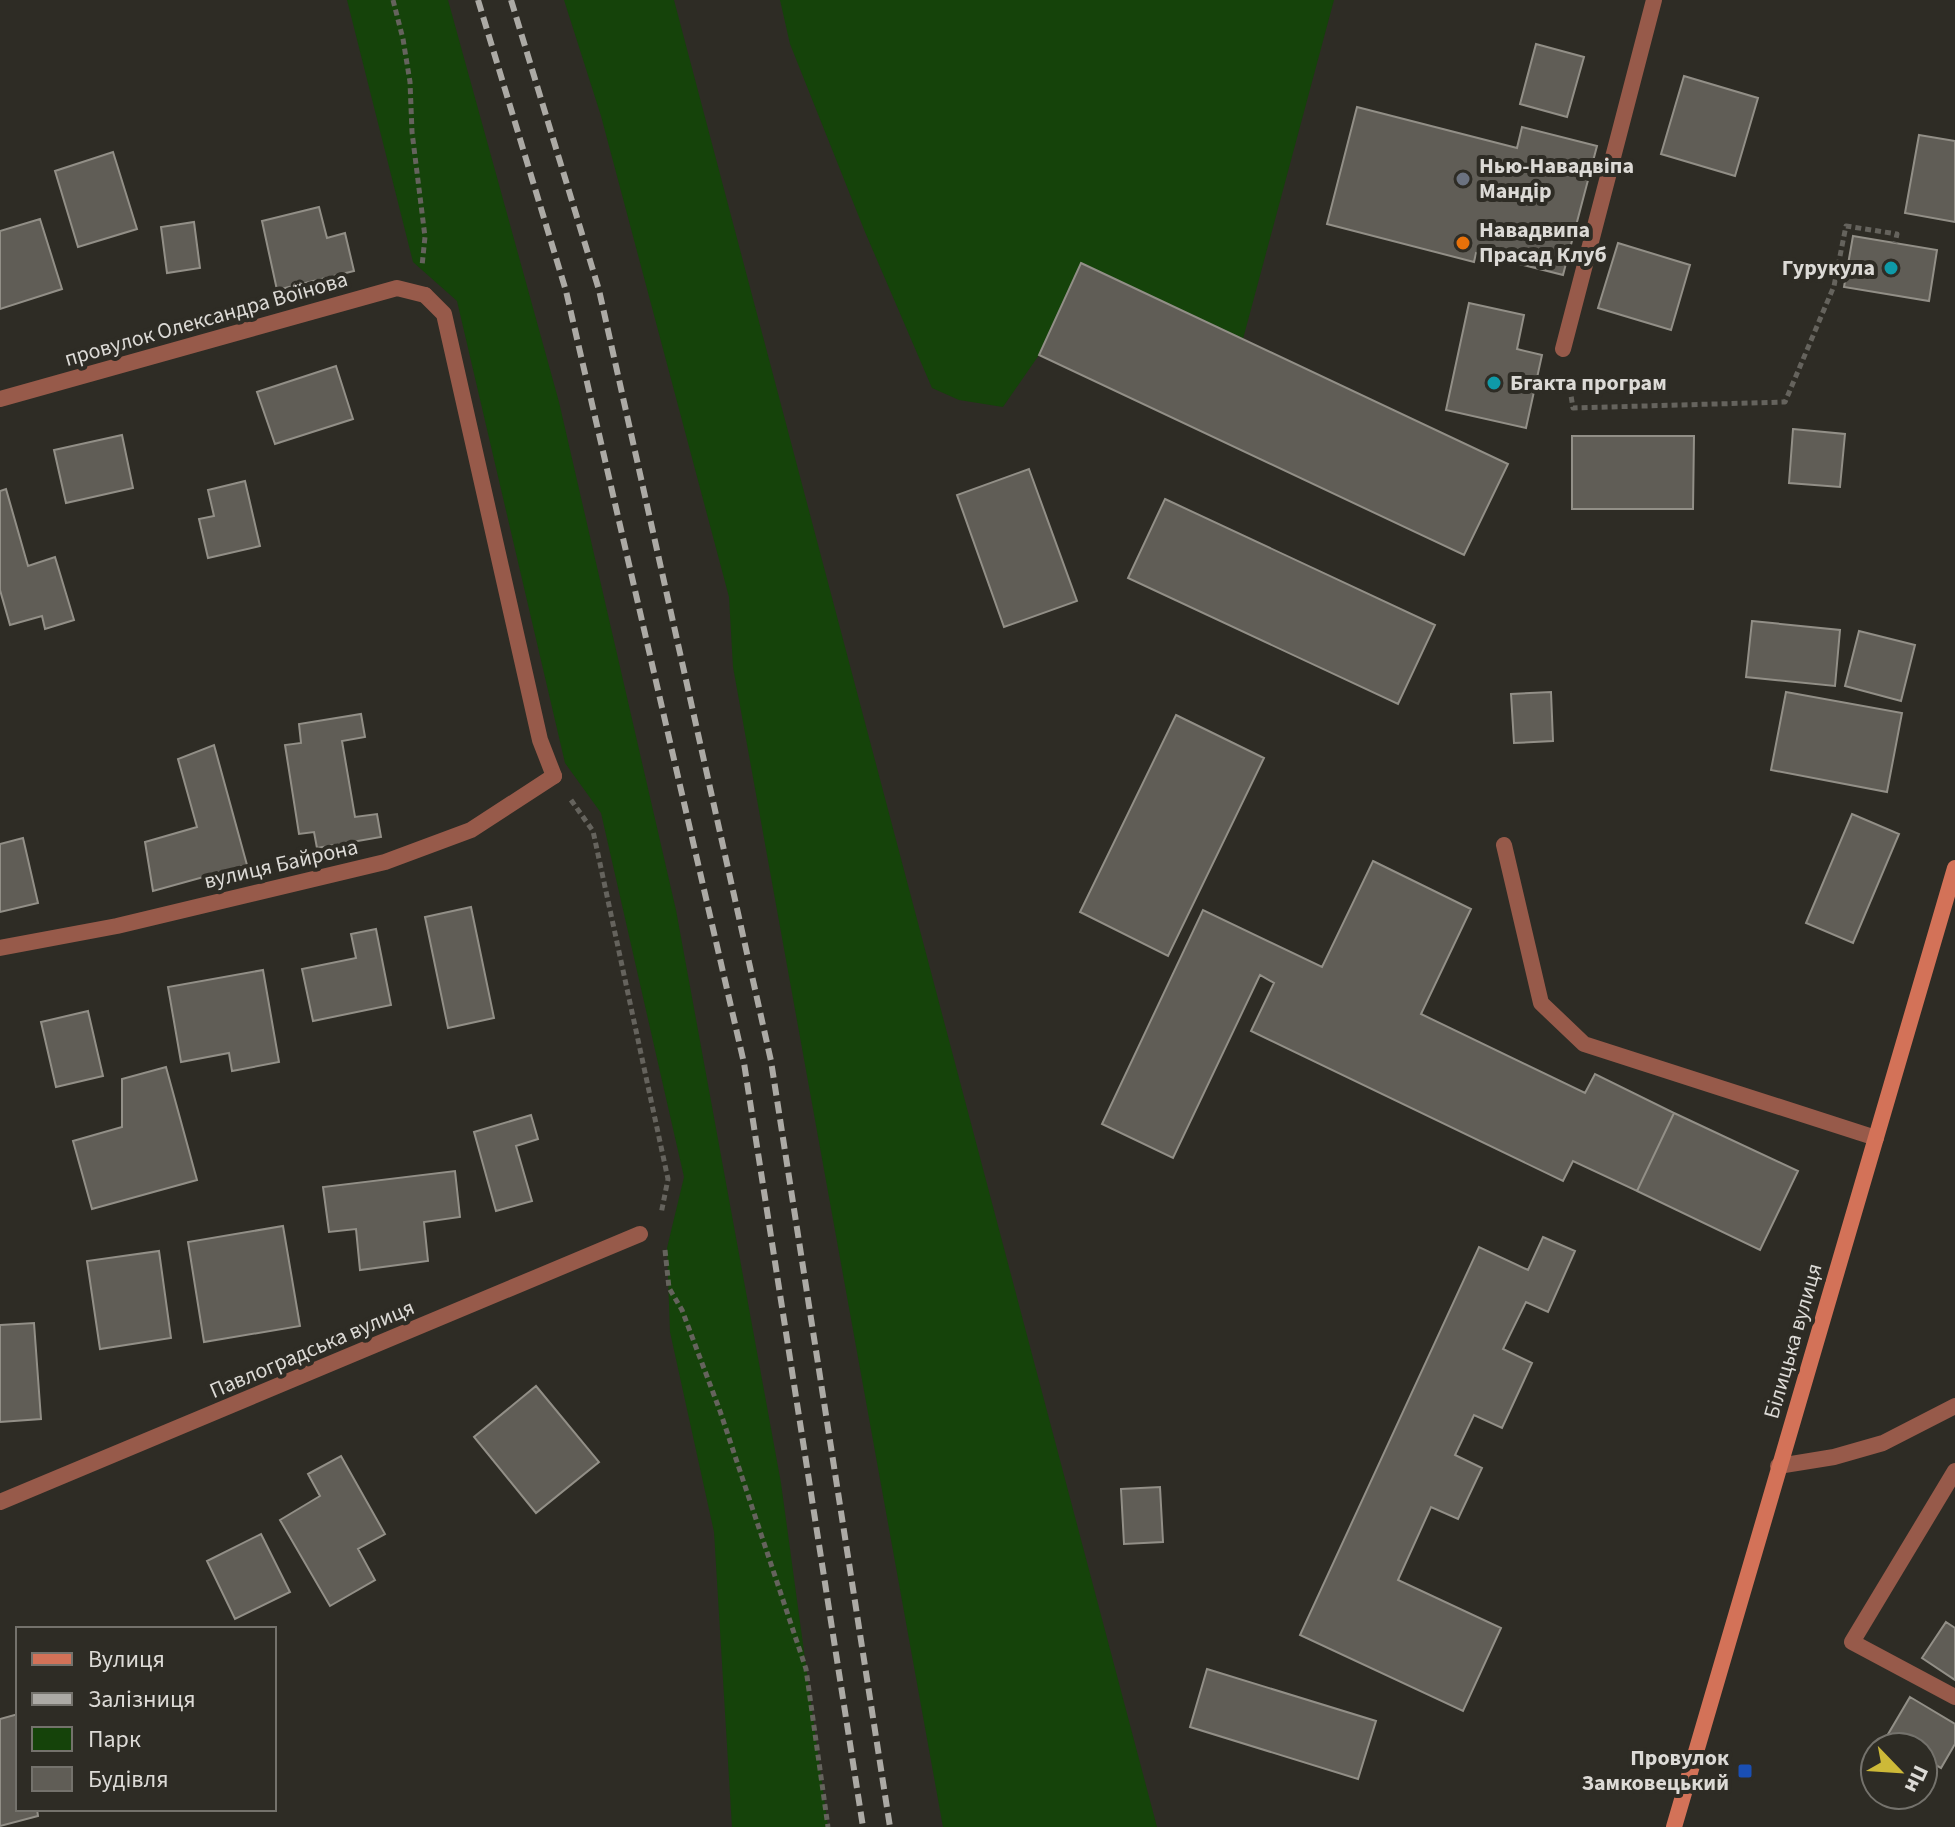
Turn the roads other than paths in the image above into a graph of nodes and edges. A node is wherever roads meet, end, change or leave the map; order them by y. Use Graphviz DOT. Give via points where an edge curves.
graph roads {
  1 [pos="1654,0"];
  2 [pos="1563,349"];
  3 [pos="0,399"];
  4 [pos="554,776"];
  5 [pos="1504,845"];
  6 [pos="1955,868"];
  7 [pos="0,948"];
  8 [pos="1876,1138"];
  9 [pos="640,1234"];
  10 [pos="1955,1406"];
  11 [pos="1778,1466"];
  12 [pos="1955,1471"];
  13 [pos="0,1502"];
  14 [pos="1955,1697"];
  15 [pos="1674,1827"];
  1 -- 2 [label="street"];
  3 -- 4 [label="street, провулок Олександра Воїнова" via="397,288 425,295 444,314 540,740"];
  4 -- 7 [label="street, вулиця Байрона" via="471,830 385,862 117,926"];
  5 -- 8 [label="street" via="1541,1003 1584,1044"];
  6 -- 8 [label="main road, Білицька вулиця"];
  8 -- 11 [label="main road, Білицька вулиця"];
  9 -- 13 [label="street, Павлоградська вулиця"];
  10 -- 11 [label="street" via="1883,1443"];
  11 -- 15 [label="main road, Білицька вулиця"];
  12 -- 14 [label="street" via="1852,1642"];
}
